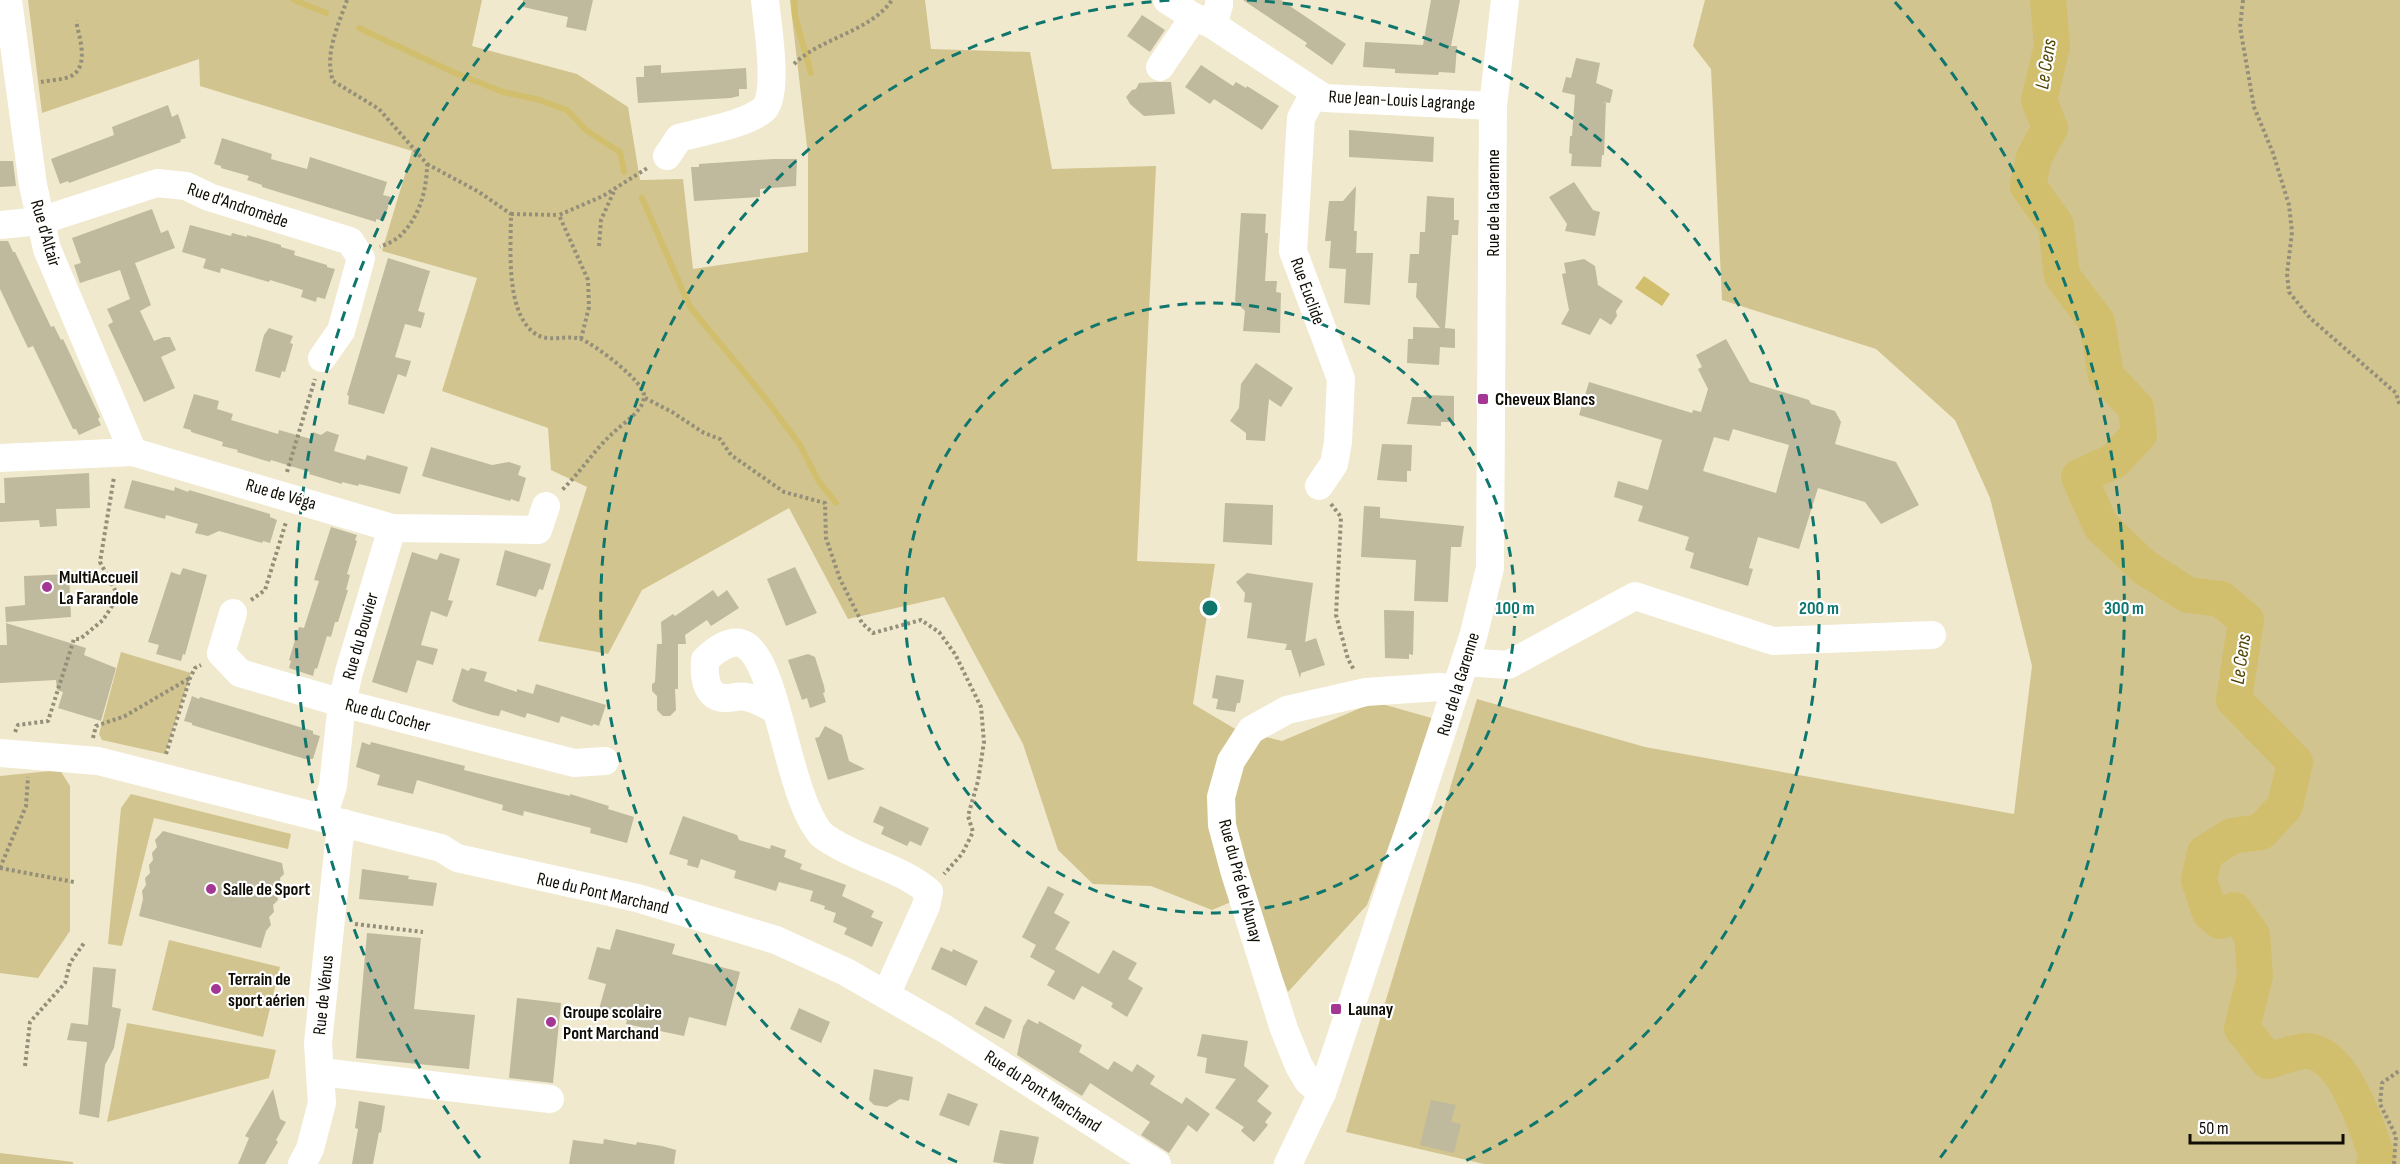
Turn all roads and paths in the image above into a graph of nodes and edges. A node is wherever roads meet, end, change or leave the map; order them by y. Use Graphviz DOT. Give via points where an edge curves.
graph roads {
  1 [pos="8,0"];
  2 [pos="347,0"];
  3 [pos="765,0"];
  4 [pos="892,0"];
  5 [pos="1167,0"];
  6 [pos="1505,0"];
  7 [pos="2243,0"];
  8 [pos="1209,14"];
  9 [pos="76,21"];
  10 [pos="801,57"];
  11 [pos="1160,68"];
  12 [pos="20,87"];
  13 [pos="1315,92"];
  14 [pos="1493,106"];
  15 [pos="667,156"];
  16 [pos="427,164"];
  17 [pos="622,182"];
  18 [pos="511,214"];
  19 [pos="559,215"];
  20 [pos="40,221"];
  21 [pos="0,225"];
  22 [pos="599,246"];
  23 [pos="361,258"];
  24 [pos="581,339"];
  25 [pos="322,358"];
  26 [pos="645,398"];
  27 [pos="2400,406"];
  28 [pos="125,452"];
  29 [pos="0,458"];
  30 [pos="1319,486"];
  31 [pos="287,496"];
  32 [pos="546,506"];
  33 [pos="392,528"];
  34 [pos="233,613"];
  35 [pos="1932,635"];
  36 [pos="221,653"];
  37 [pos="1465,662"];
  38 [pos="190,678"];
  39 [pos="1456,689"];
  40 [pos="1366,692"];
  41 [pos="342,703"];
  42 [pos="776,710"];
  43 [pos="14,759"];
  44 [pos="98,761"];
  45 [pos="605,761"];
  46 [pos="156,776"];
  47 [pos="334,820"];
  48 [pos="0,868"];
  49 [pos="74,882"];
  50 [pos="929,892"];
  51 [pos="355,924"];
  52 [pos="423,932"];
  53 [pos="84,943"];
  54 [pos="886,995"];
  55 [pos="25,1066"];
  56 [pos="2400,1070"];
  57 [pos="321,1072"];
  58 [pos="1322,1093"];
  59 [pos="550,1099"];
  60 [pos="302,1164"];
  61 [pos="1157,1164"];
  62 [pos="1288,1164"];
  63 [pos="2394,1164"];
  1 -- 12 [label="street, Rue d'Altair"];
  2 -- 16 [label="path" via="330,51 333,81 380,109"];
  3 -- 15 [label="street" via="771,79 771,96 765,109 750,118 679,138"];
  4 -- 10 [label="path" via="883,13"];
  5 -- 8 [label="street, Rue Jean-Louis Lagrange"];
  6 -- 14 [label="street, Rue de la Garenne"];
  7 -- 27 [label="path" via="2240,27 2254,106 2289,205 2289,292 2310,318 2396,393"];
  8 -- 11 [label="street"];
  8 -- 13 [label="street, Rue Jean-Louis Lagrange"];
  9 -- 12 [label="path" via="81,64 73,75"];
  12 -- 20 [label="street, Rue d'Altair"];
  13 -- 14 [label="street, Rue Jean-Louis Lagrange" via="1324,98"];
  13 -- 30 [label="street, Rue Euclide" via="1301,118 1293,251 1341,379 1334,464"];
  14 -- 37 [label="street, Rue de la Garenne" via="1490,568"];
  15 -- 17 [label="path"];
  16 -- 18 [label="path"];
  16 -- 23 [label="path" via="427,186 417,212 400,236"];
  17 -- 19 [label="path" via="603,196"];
  17 -- 22 [label="path" via="613,191 601,220"];
  18 -- 19 [label="path"];
  18 -- 24 [label="path" via="511,277 517,306 532,331 544,338"];
  19 -- 24 [label="path" via="588,280 589,307"];
  20 -- 21 [label="street, Rue d'Andromède"];
  20 -- 23 [label="street, Rue d'Andromède" via="157,183 186,186 209,197 350,241"];
  20 -- 28 [label="street, Rue d'Altair" via="47,249"];
  23 -- 25 [label="street" via="341,331"];
  24 -- 26 [label="path" via="615,361 644,390"];
  25 -- 31 [label="path"];
  26 -- 32 [label="path"];
  26 -- 50 [label="path" via="704,434 720,439 731,455 784,492 825,503 826,538 840,579 862,623 873,633 921,620 939,632 956,654 981,707 984,742 968,816 973,832 962,854"];
  28 -- 29 [label="street, Rue de Véga"];
  28 -- 31 [label="street, Rue de Véga"];
  28 -- 43 [label="path" via="100,562 115,590 114,603 103,620 80,639 74,639 48,720 18,725 13,736"];
  30 -- 40 [label="path" via="1341,517 1336,615 1348,659"];
  31 -- 33 [label="street, Rue de Véga"];
  31 -- 34 [label="path" via="265,590"];
  32 -- 33 [label="street, Rue de Véga" via="538,530"];
  33 -- 41 [label="street, Rue du Bouvier"];
  34 -- 36 [label="street"];
  35 -- 37 [label="street" via="1773,641 1635,596 1508,665"];
  36 -- 38 [label="path" via="195,668"];
  36 -- 41 [label="street, Rue du Cocher" via="240,673"];
  37 -- 39 [label="street, Rue de la Garenne"];
  38 -- 44 [label="path" via="125,716 96,726 91,750"];
  38 -- 46 [label="path"];
  39 -- 40 [label="street, Rue du Pré de l'Aunay"];
  39 -- 58 [label="street, Rue de la Garenne"];
  40 -- 58 [label="street, Rue du Pré de l'Aunay" via="1287,710 1251,730 1231,761 1221,797 1222,825 1234,870 1284,1029 1299,1066"];
  41 -- 45 [label="street, Rue du Cocher" via="574,763"];
  41 -- 47 [label="street, Rue du Bouvier" via="333,786"];
  42 -- 50 [label="street" via="804,810 822,835 918,882"];
  43 -- 44 [label="street, Rue du Pont Marchand"];
  43 -- 48 [label="path" via="26,806"];
  44 -- 46 [label="street, Rue du Pont Marchand"];
  46 -- 47 [label="street, Rue du Pont Marchand"];
  47 -- 54 [label="street, Rue du Pont Marchand" via="441,848 457,858 637,898 721,922 776,940"];
  47 -- 57 [label="street, Rue de Vénus" via="339,842 318,1043"];
  48 -- 49 [label="path"];
  50 -- 54 [label="street"];
  51 -- 52 [label="path"];
  53 -- 55 [label="path" via="70,963 65,983 30,1022"];
  54 -- 61 [label="street, Rue du Pont Marchand"];
  56 -- 63 [label="path" via="2382,1083 2380,1104 2396,1136"];
  57 -- 59 [label="street"];
  57 -- 60 [label="street, Rue de Vénus" via="322,1103"];
  58 -- 62 [label="street, Rue de la Garenne"];
}
